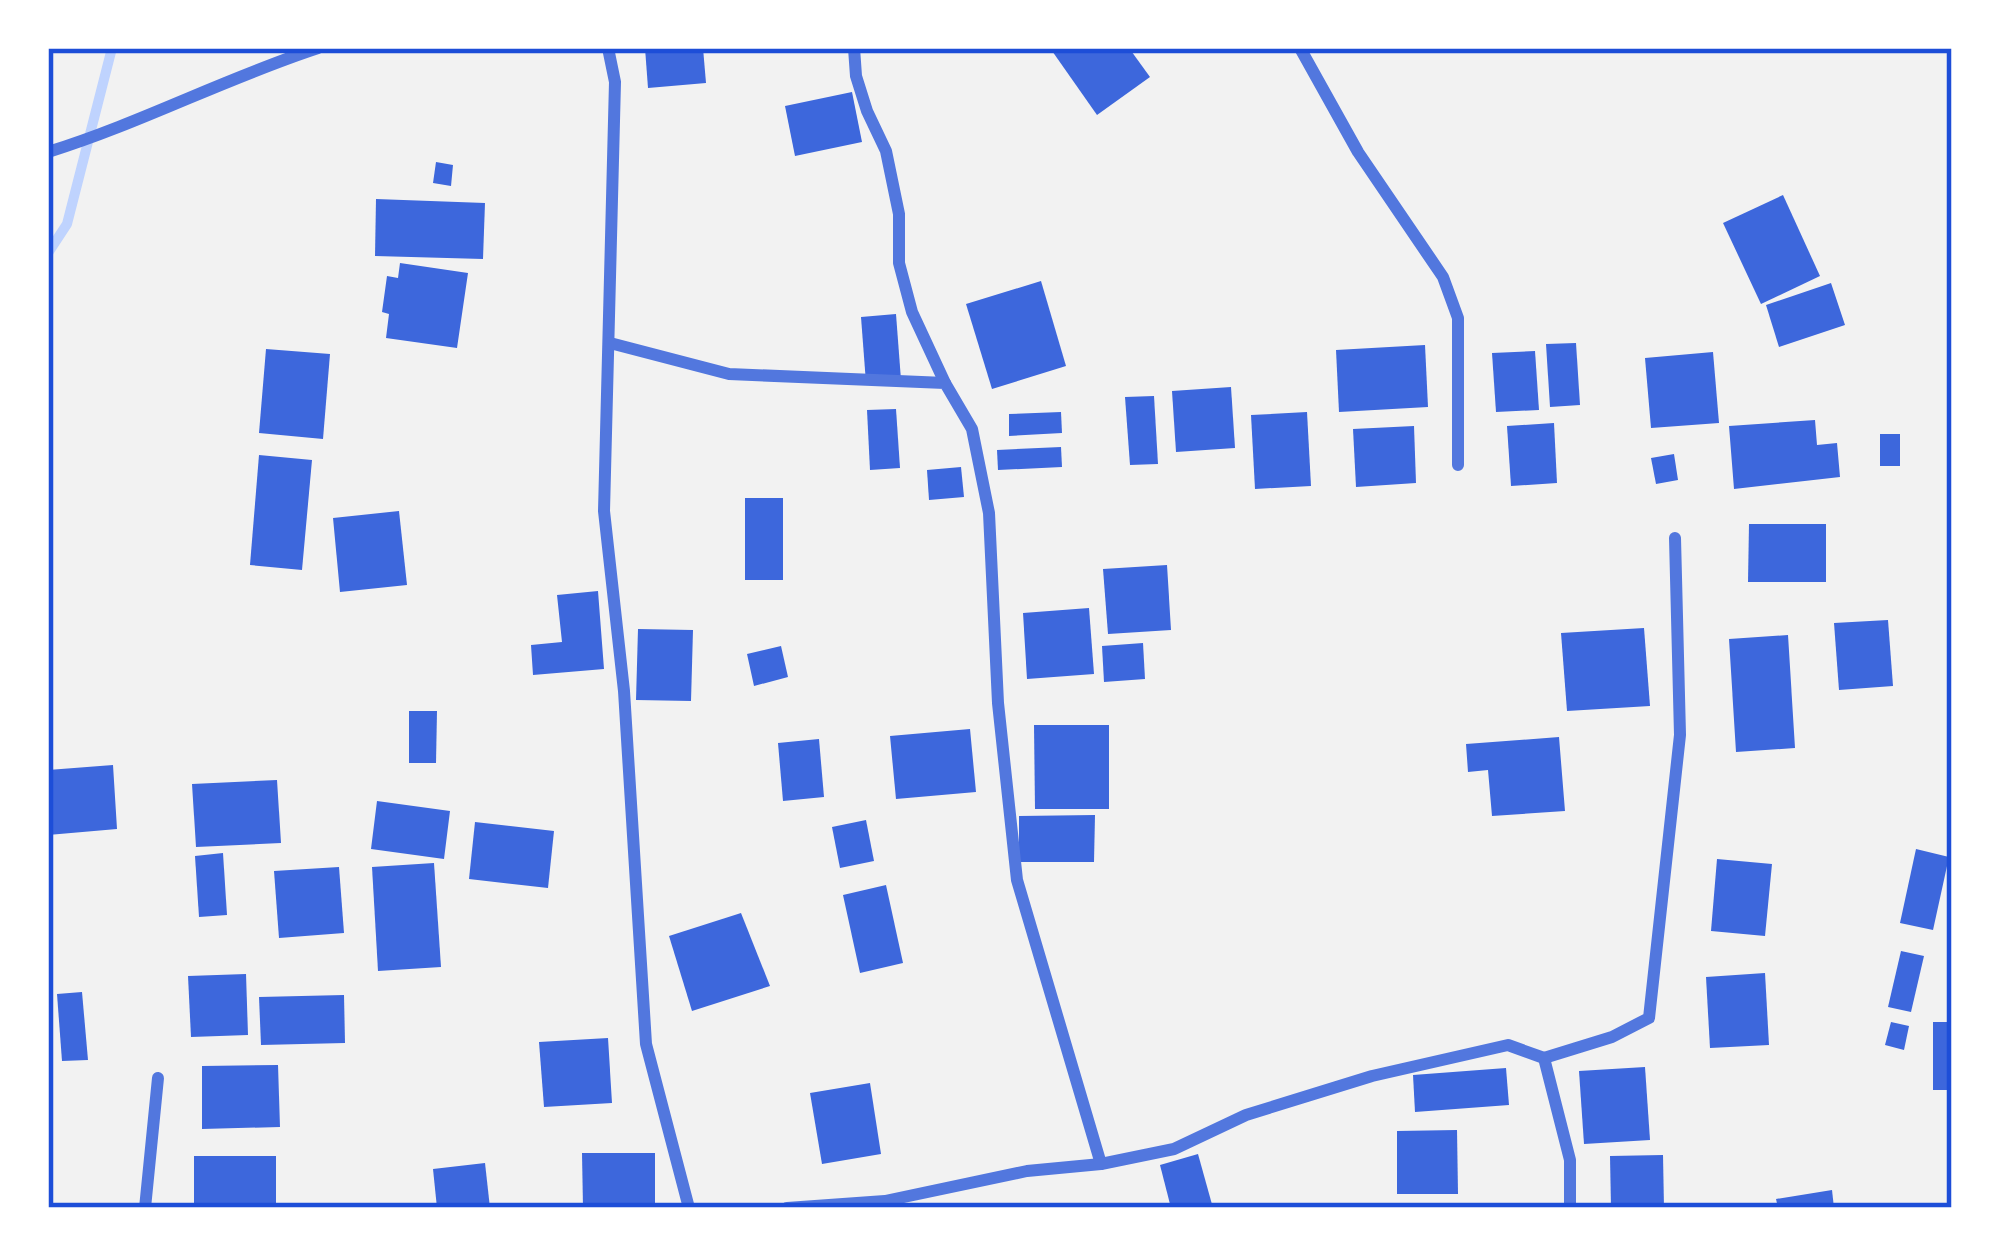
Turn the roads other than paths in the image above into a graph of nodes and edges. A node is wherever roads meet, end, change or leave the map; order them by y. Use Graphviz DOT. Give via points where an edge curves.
graph roads {
  1 [pos="318,48"];
  2 [pos="608,48"];
  3 [pos="854,48"];
  4 [pos="1300,48"];
  5 [pos="48,152"];
  6 [pos="610,343"];
  7 [pos="945,383"];
  8 [pos="1458,465"];
  9 [pos="1675,538"];
  10 [pos="1544,1058"];
  11 [pos="158,1078"];
  12 [pos="1101,1165"];
  13 [pos="145,1208"];
  14 [pos="688,1208"];
  15 [pos="788,1208"];
  16 [pos="1570,1208"];
  1 -- 5 [label="street"];
  2 -- 6 [label="street" via="615,82"];
  3 -- 7 [label="street" via="856,76 886,151 912,313"];
  4 -- 8 [label="street" via="1443,277 1458,318"];
  6 -- 7 [label="street" via="729,374"];
  6 -- 14 [label="street" via="604,511 646,1044"];
  7 -- 12 [label="street" via="972,429 989,513 1017,880"];
  9 -- 10 [label="street" via="1680,735 1649,1018"];
  10 -- 12 [label="street" via="1508,1046 1372,1076 1246,1115 1174,1149"];
  10 -- 16 [label="street" via="1570,1160"];
  11 -- 13 [label="street"];
  12 -- 15 [label="street" via="1027,1171 885,1201"];
}
